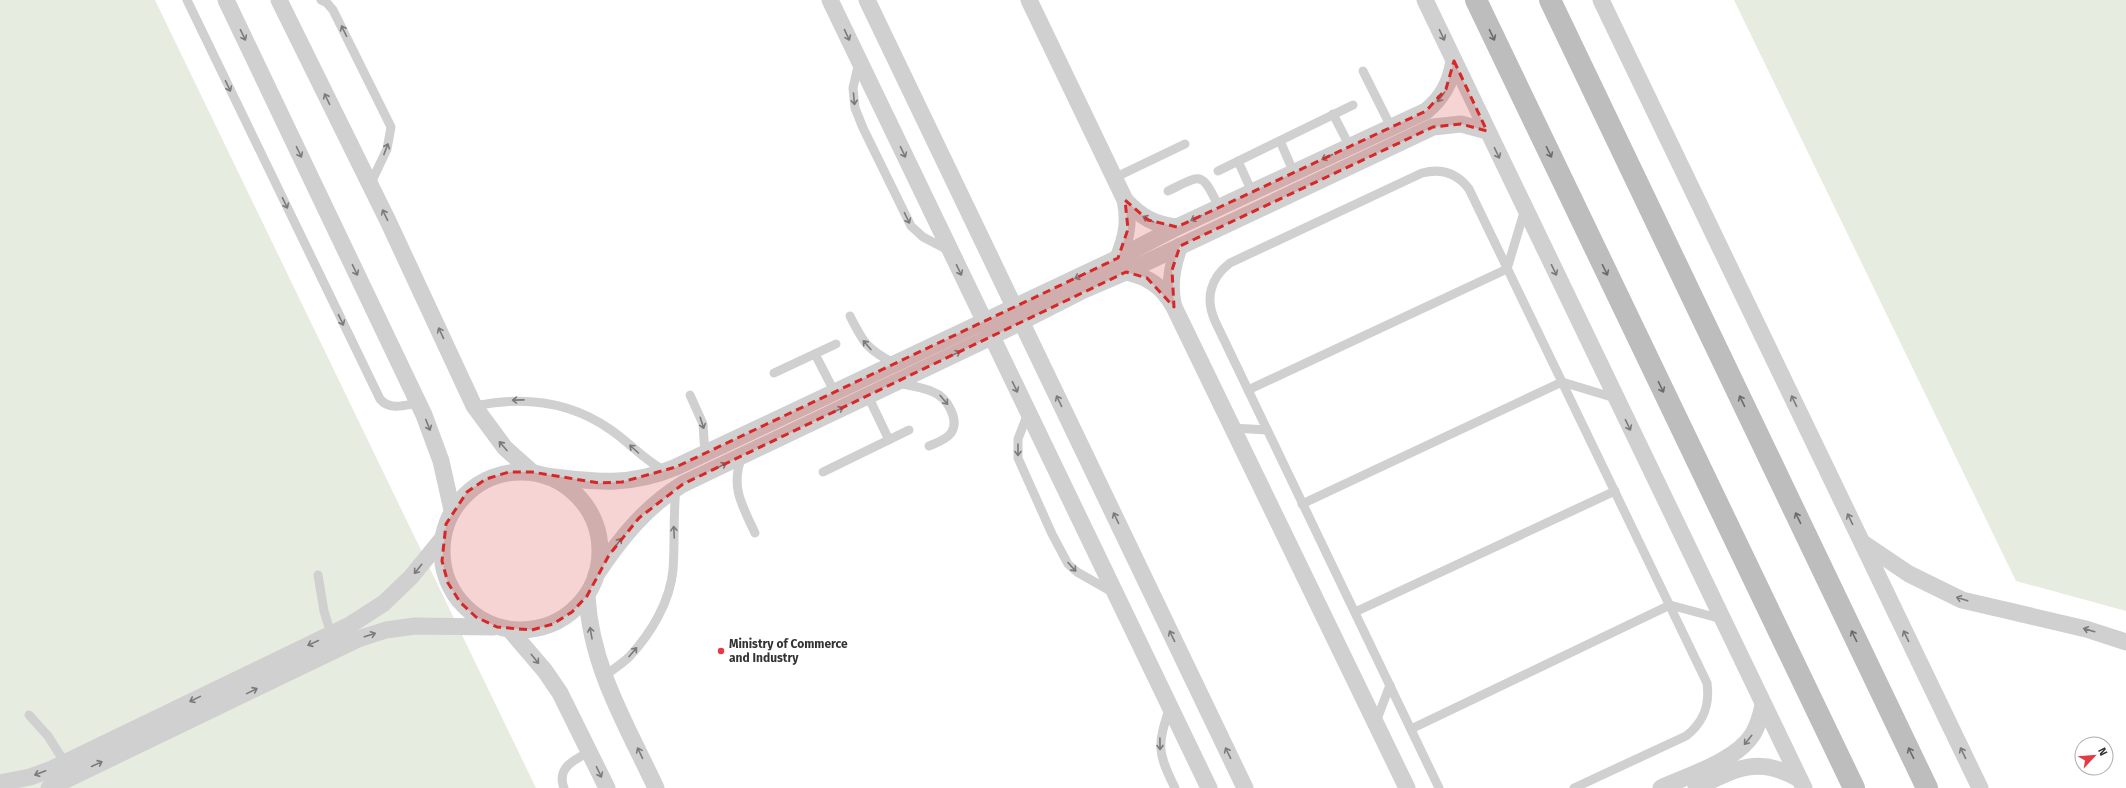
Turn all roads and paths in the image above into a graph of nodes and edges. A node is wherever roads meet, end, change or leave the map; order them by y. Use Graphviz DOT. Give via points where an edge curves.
graph roads {
  1 [pos="187,0"];
  2 [pos="226,0"];
  3 [pos="279,0"];
  4 [pos="321,0"];
  5 [pos="830,0"];
  6 [pos="867,0"];
  7 [pos="1029,0"];
  8 [pos="1425,0"];
  9 [pos="1476,0"];
  10 [pos="1550,0"];
  11 [pos="1601,0"];
  12 [pos="859,61"];
  13 [pos="1454,61"];
  14 [pos="1363,71"];
  15 [pos="1353,105"];
  16 [pos="1333,114"];
  17 [pos="1391,127"];
  18 [pos="1487,131"];
  19 [pos="1280,141"];
  20 [pos="1185,144"];
  21 [pos="1350,147"];
  22 [pos="1238,161"];
  23 [pos="1218,171"];
  24 [pos="1294,172"];
  25 [pos="1114,178"];
  26 [pos="370,185"];
  27 [pos="1168,191"];
  28 [pos="1252,192"];
  29 [pos="1125,200"];
  30 [pos="1219,207"];
  31 [pos="1524,209"];
  32 [pos="1177,227"];
  33 [pos="1180,246"];
  34 [pos="950,251"];
  35 [pos="1118,258"];
  36 [pos="1507,269"];
  37 [pos="1126,272"];
  38 [pos="1174,307"];
  39 [pos="1018,314"];
  40 [pos="850,316"];
  41 [pos="984,321"];
  42 [pos="991,337"];
  43 [pos="836,344"];
  44 [pos="815,354"];
  45 [pos="895,364"];
  46 [pos="774,373"];
  47 [pos="895,382"];
  48 [pos="1562,382"];
  49 [pos="1248,390"];
  50 [pos="835,393"];
  51 [pos="690,395"];
  52 [pos="868,396"];
  53 [pos="1615,398"];
  54 [pos="419,403"];
  55 [pos="474,406"];
  56 [pos="1028,413"];
  57 [pos="1233,428"];
  58 [pos="909,430"];
  59 [pos="1267,430"];
  60 [pos="889,440"];
  61 [pos="929,446"];
  62 [pos="705,454"];
  63 [pos="742,456"];
  64 [pos="666,472"];
  65 [pos="823,472"];
  66 [pos="539,474"];
  67 [pos="676,488"];
  68 [pos="1615,491"];
  69 [pos="1302,504"];
  70 [pos="452,510"];
  71 [pos="755,533"];
  72 [pos="442,539"];
  73 [pos="1860,541"];
  74 [pos="318,575"];
  75 [pos="596,575"];
  76 [pos="1115,594"];
  77 [pos="587,596"];
  78 [pos="1670,604"];
  79 [pos="1355,612"];
  80 [pos="1722,620"];
  81 [pos="503,628"];
  82 [pos="331,634"];
  83 [pos="2126,642"];
  84 [pos="603,677"];
  85 [pos="1390,685"];
  86 [pos="1763,705"];
  87 [pos="1170,707"];
  88 [pos="29,715"];
  89 [pos="1376,724"];
  90 [pos="1411,729"];
  91 [pos="589,752"];
  92 [pos="65,763"];
  93 [pos="0,783"];
  94 [pos="1802,783"];
  95 [pos="50,788"];
  96 [pos="564,788"];
  97 [pos="607,788"];
  98 [pos="656,788"];
  99 [pos="1175,788"];
  100 [pos="1209,788"];
  101 [pos="1245,788"];
  102 [pos="1407,788"];
  103 [pos="1439,788"];
  104 [pos="1574,788"];
  105 [pos="1660,788"];
  106 [pos="1696,788"];
  107 [pos="1854,788"];
  108 [pos="1928,788"];
  109 [pos="1980,788"];
  1 -- 54 [label="lane, one-way" via="380,399 393,407"];
  2 -- 54 [label="street, one-way"];
  26 -- 3 [label="street, one-way"];
  26 -- 4 [label="lane, one-way" via="387,149 391,127 333,10"];
  5 -- 12 [label="street, one-way"];
  6 -- 39 [label="street"];
  7 -- 25 [label="street"];
  8 -- 13 [label="street, one-way"];
  9 -- 107 [label="main road, one-way"];
  108 -- 10 [label="main road, one-way"];
  73 -- 11 [label="street, one-way"];
  12 -- 34 [label="street, one-way"];
  12 -- 34 [label="lane, one-way" via="853,88 855,108 863,128 911,226 923,237"];
  13 -- 17 [label="street, one-way" via="1452,75 1437,102 1426,111"];
  13 -- 18 [label="street"];
  14 -- 17 [label="lane"];
  15 -- 16 [label="lane"];
  16 -- 19 [label="lane"];
  16 -- 21 [label="lane"];
  17 -- 21 [label="street"];
  18 -- 31 [label="street, one-way"];
  18 -- 33 [label="street" via="1461,124 1433,126"];
  19 -- 22 [label="lane"];
  19 -- 24 [label="lane"];
  20 -- 25 [label="lane"];
  21 -- 24 [label="street, one-way"];
  22 -- 23 [label="lane"];
  22 -- 28 [label="lane"];
  24 -- 28 [label="street"];
  25 -- 29 [label="street"];
  55 -- 26 [label="street, one-way"];
  27 -- 30 [label="lane" via="1201,178 1207,182"];
  28 -- 30 [label="street"];
  32 -- 29 [label="street, one-way" via="1162,226 1148,220"];
  29 -- 35 [label="street" via="1128,229"];
  30 -- 32 [label="street, one-way"];
  31 -- 36 [label="lane"];
  31 -- 53 [label="street, one-way"];
  32 -- 35 [label="street"];
  33 -- 37 [label="street"];
  33 -- 38 [label="street" via="1170,282"];
  34 -- 41 [label="street, one-way"];
  35 -- 39 [label="street, one-way"];
  36 -- 48 [label="lane"];
  36 -- 49 [label="lane"];
  36 -- 49 [label="lane" via="1464,183 1445,171 1422,172 1230,263 1216,276 1209,294 1211,313"];
  37 -- 38 [label="street" via="1147,278 1163,290"];
  37 -- 39 [label="street"];
  38 -- 57 [label="street"];
  39 -- 41 [label="street"];
  39 -- 42 [label="street"];
  101 -- 39 [label="street, one-way"];
  45 -- 40 [label="lane, one-way" via="866,345"];
  41 -- 42 [label="street"];
  41 -- 45 [label="street"];
  47 -- 42 [label="street, one-way"];
  42 -- 56 [label="street, one-way"];
  43 -- 44 [label="lane"];
  44 -- 46 [label="lane"];
  44 -- 50 [label="lane"];
  45 -- 50 [label="street"];
  47 -- 52 [label="street"];
  47 -- 61 [label="lane, one-way" via="932,391 943,398 950,408 954,424 951,432 944,439"];
  48 -- 53 [label="lane"];
  48 -- 68 [label="lane"];
  48 -- 69 [label="lane"];
  49 -- 59 [label="lane"];
  50 -- 62 [label="street"];
  51 -- 62 [label="lane, one-way" via="703,424"];
  52 -- 60 [label="lane"];
  63 -- 52 [label="street, one-way"];
  53 -- 80 [label="street, one-way"];
  54 -- 70 [label="street, one-way" via="441,461"];
  64 -- 55 [label="lane, one-way" via="642,457 613,431 593,418 570,408 547,402 522,400"];
  66 -- 55 [label="street, one-way" via="505,448"];
  56 -- 76 [label="street"];
  56 -- 76 [label="lane, one-way" via="1018,439 1018,458 1052,534 1068,564 1076,572"];
  57 -- 59 [label="lane"];
  57 -- 89 [label="street"];
  58 -- 60 [label="lane"];
  59 -- 69 [label="lane"];
  60 -- 65 [label="lane"];
  62 -- 64 [label="street"];
  67 -- 63 [label="street, one-way"];
  63 -- 71 [label="lane" via="737,474 738,495"];
  64 -- 66 [label="street" via="644,479 599,483"];
  66 -- 70 [label="street" via="509,472 486,479 467,492"];
  66 -- 75 [label="street" via="564,485 580,498 591,515 598,535 600,555"];
  75 -- 67 [label="street, one-way" via="639,518"];
  84 -- 67 [label="lane, one-way" via="633,652 649,632 664,603 673,572"];
  68 -- 78 [label="lane"];
  68 -- 79 [label="lane"];
  69 -- 79 [label="lane"];
  70 -- 72 [label="street"];
  72 -- 81 [label="street" via="442,561 448,583 460,602 476,617"];
  72 -- 82 [label="street, one-way" via="411,577 384,603"];
  83 -- 73 [label="street, one-way" via="2086,629 1962,600 1909,574"];
  109 -- 73 [label="street, one-way"];
  74 -- 82 [label="lane"];
  75 -- 77 [label="street"];
  76 -- 87 [label="street"];
  77 -- 81 [label="street" via="572,612 553,624 532,630"];
  84 -- 77 [label="street, one-way" via="592,638"];
  78 -- 80 [label="lane"];
  78 -- 90 [label="lane"];
  78 -- 104 [label="lane" via="1707,683 1708,702 1701,721 1686,736"];
  79 -- 85 [label="lane"];
  80 -- 86 [label="street"];
  81 -- 91 [label="street, one-way" via="545,671 560,693"];
  95 -- 81 [label="street, one-way" via="358,639 386,630 415,626"];
  82 -- 92 [label="street, one-way"];
  98 -- 84 [label="street, one-way"];
  85 -- 89 [label="lane"];
  85 -- 90 [label="lane"];
  86 -- 94 [label="street"];
  86 -- 105 [label="street, one-way" via="1760,720 1753,734 1731,756"];
  87 -- 99 [label="lane, one-way" via="1160,736 1160,752"];
  87 -- 100 [label="street"];
  88 -- 92 [label="lane" via="48,736"];
  89 -- 102 [label="street"];
  90 -- 103 [label="lane"];
  91 -- 96 [label="lane" via="569,763 563,772"];
  91 -- 97 [label="street, one-way"];
  92 -- 93 [label="street, one-way" via="30,777"];
  94 -- 106 [label="street" via="1785,771 1753,765 1737,768"];
}
